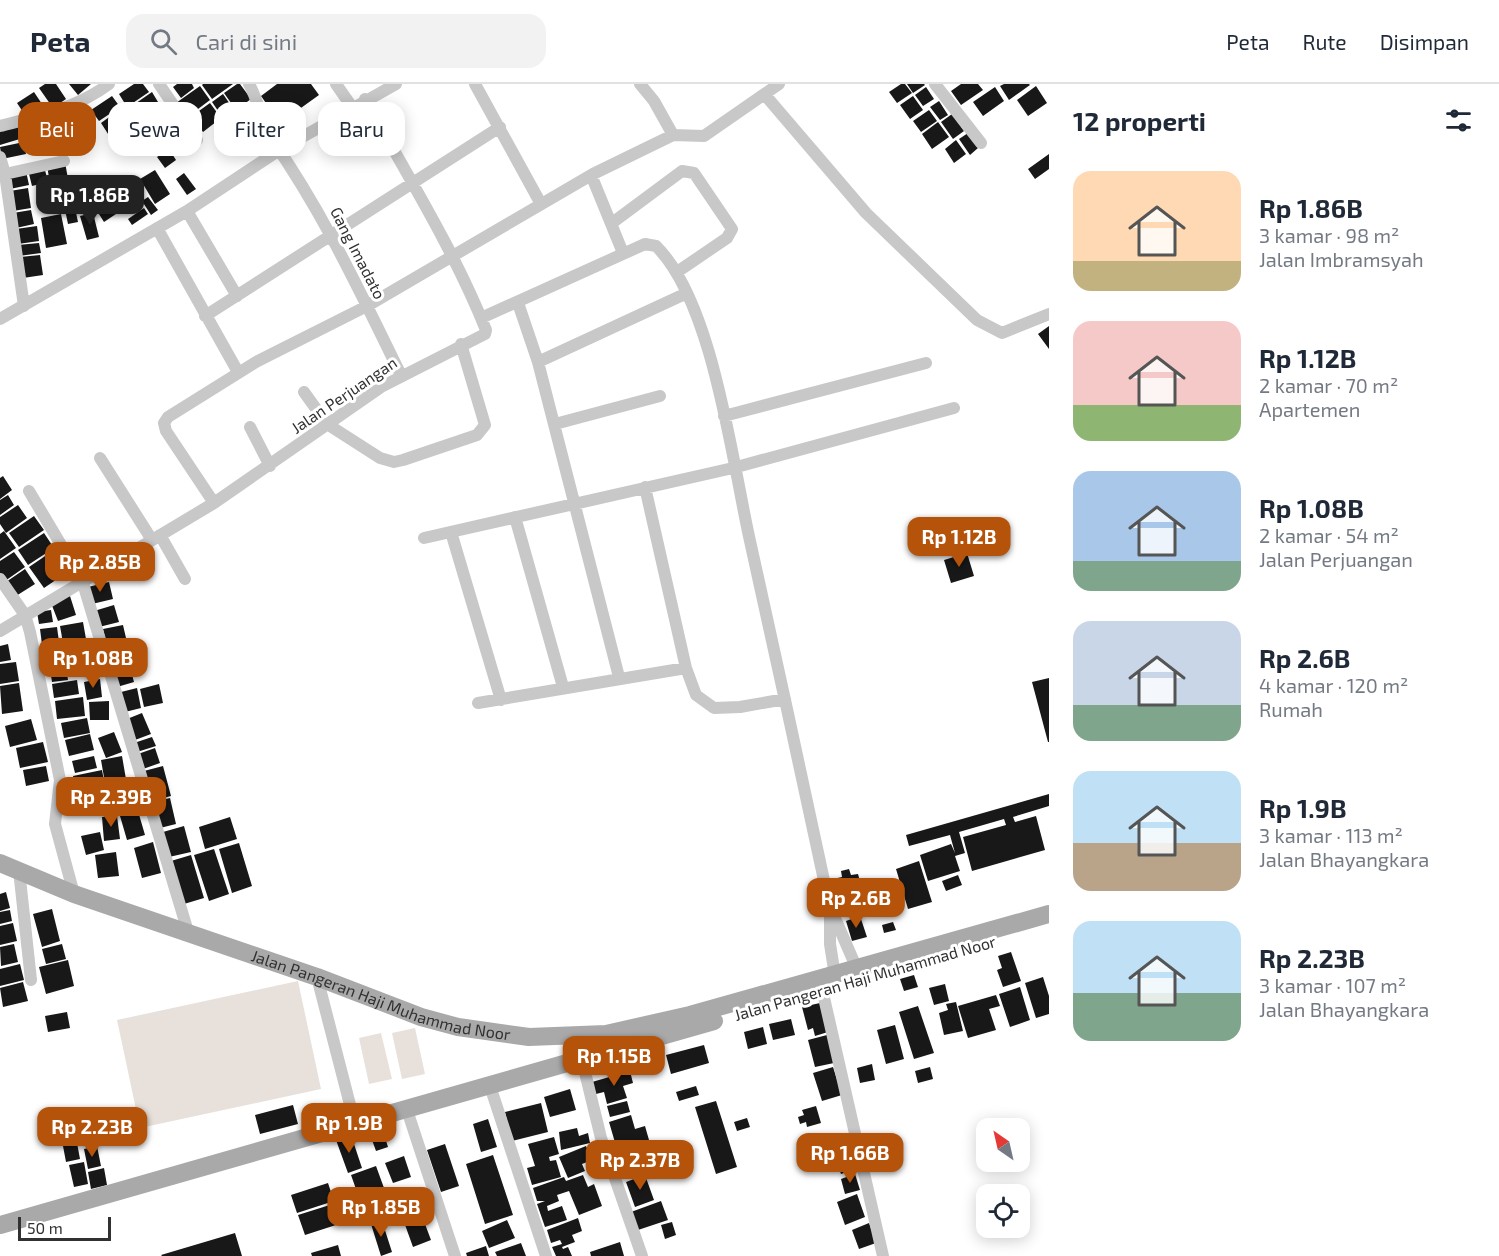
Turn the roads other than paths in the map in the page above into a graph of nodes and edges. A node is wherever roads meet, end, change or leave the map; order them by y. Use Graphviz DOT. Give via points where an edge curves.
graph roads {
  1 [pos="109,84"];
  2 [pos="159,84"];
  3 [pos="249,84"];
  4 [pos="336,84"];
  5 [pos="396,84"];
  6 [pos="475,84"];
  7 [pos="640,84"];
  8 [pos="779,84"];
  9 [pos="935,84"];
  10 [pos="765,95"];
  11 [pos="367,99"];
  12 [pos="171,102"];
  13 [pos="257,102"];
  14 [pos="349,102"];
  15 [pos="361,102"];
  16 [pos="0,126"];
  17 [pos="500,127"];
  18 [pos="673,135"];
  19 [pos="981,143"];
  20 [pos="270,156"];
  21 [pos="285,156"];
  22 [pos="0,157"];
  23 [pos="64,161"];
  24 [pos="5,174"];
  25 [pos="411,182"];
  26 [pos="594,182"];
  27 [pos="541,204"];
  28 [pos="187,211"];
  29 [pos="612,223"];
  30 [pos="157,228"];
  31 [pos="332,234"];
  32 [pos="623,253"];
  33 [pos="451,256"];
  34 [pos="677,272"];
  35 [pos="687,293"];
  36 [pos="237,296"];
  37 [pos="518,303"];
  38 [pos="24,306"];
  39 [pos="367,306"];
  40 [pos="1049,314"];
  41 [pos="205,316"];
  42 [pos="481,318"];
  43 [pos="0,320"];
  44 [pos="461,344"];
  45 [pos="538,362"];
  46 [pos="926,363"];
  47 [pos="238,372"];
  48 [pos="401,375"];
  49 [pos="304,392"];
  50 [pos="660,396"];
  51 [pos="954,408"];
  52 [pos="724,416"];
  53 [pos="327,424"];
  54 [pos="555,424"];
  55 [pos="250,427"];
  56 [pos="100,458"];
  57 [pos="270,466"];
  58 [pos="734,468"];
  59 [pos="645,487"];
  60 [pos="29,491"];
  61 [pos="575,502"];
  62 [pos="214,503"];
  63 [pos="515,517"];
  64 [pos="451,532"];
  65 [pos="424,537"];
  66 [pos="156,538"];
  67 [pos="0,579"];
  68 [pos="185,579"];
  69 [pos="82,580"];
  70 [pos="25,615"];
  71 [pos="0,631"];
  72 [pos="686,668"];
  73 [pos="619,677"];
  74 [pos="563,687"];
  75 [pos="785,699"];
  76 [pos="501,700"];
  77 [pos="478,703"];
  78 [pos="0,863"];
  79 [pos="19,870"];
  80 [pos="75,894"];
  81 [pos="830,908"];
  82 [pos="1049,914"];
  83 [pos="1049,927"];
  84 [pos="189,935"];
  85 [pos="925,956"];
  86 [pos="857,969"];
  87 [pos="835,976"];
  88 [pos="317,977"];
  89 [pos="31,980"];
  90 [pos="822,989"];
  91 [pos="582,1060"];
  92 [pos="490,1086"];
  93 [pos="406,1110"];
  94 [pos="355,1124"];
  95 [pos="0,1225"];
  96 [pos="455,1256"];
  97 [pos="546,1256"];
  98 [pos="642,1256"];
  99 [pos="883,1256"];
  1 -- 16 [label="street" via="93,96 56,112"];
  2 -- 12 [label="street"];
  3 -- 13 [label="street, Gang Imadato"];
  4 -- 14 [label="street"];
  5 -- 11 [label="street"];
  6 -- 17 [label="street"];
  7 -- 18 [label="street"];
  8 -- 10 [label="street"];
  9 -- 19 [label="street"];
  10 -- 18 [label="street" via="704,136"];
  10 -- 40 [label="street" via="866,213 977,321 1002,333"];
  11 -- 15 [label="street"];
  11 -- 25 [label="street"];
  17 -- 25 [label="street"];
  17 -- 27 [label="street"];
  18 -- 27 [label="street"];
  20 -- 28 [label="street"];
  21 -- 31 [label="street, Gang Imadato"];
  22 -- 24 [label="street"];
  23 -- 24 [label="street"];
  24 -- 38 [label="street"];
  25 -- 31 [label="street"];
  25 -- 33 [label="street"];
  26 -- 29 [label="street"];
  27 -- 33 [label="street"];
  28 -- 30 [label="street"];
  28 -- 36 [label="street"];
  29 -- 32 [label="street"];
  29 -- 34 [label="street" via="682,171 694,173 732,229 727,238"];
  30 -- 38 [label="street"];
  30 -- 41 [label="street"];
  31 -- 36 [label="street"];
  31 -- 39 [label="street, Gang Imadato"];
  32 -- 34 [label="street" via="651,244"];
  32 -- 37 [label="street"];
  33 -- 39 [label="street"];
  33 -- 42 [label="street"];
  34 -- 35 [label="street"];
  35 -- 45 [label="street"];
  35 -- 52 [label="street" via="699,321"];
  36 -- 41 [label="street"];
  37 -- 42 [label="street"];
  37 -- 45 [label="street"];
  38 -- 43 [label="street"];
  39 -- 47 [label="street"];
  39 -- 48 [label="street, Gang Imadato"];
  41 -- 47 [label="street"];
  42 -- 44 [label="street, Jalan Perjuangan" via="485,334"];
  44 -- 48 [label="street, Jalan Perjuangan"];
  44 -- 53 [label="street" via="485,425 477,435 394,462 380,458"];
  45 -- 54 [label="street"];
  46 -- 52 [label="street"];
  47 -- 62 [label="street" via="164,423"];
  48 -- 53 [label="street, Jalan Perjuangan"];
  49 -- 53 [label="street"];
  50 -- 54 [label="street"];
  51 -- 58 [label="street"];
  52 -- 58 [label="street"];
  53 -- 57 [label="street, Jalan Perjuangan"];
  54 -- 61 [label="street"];
  55 -- 57 [label="street"];
  56 -- 66 [label="street"];
  57 -- 62 [label="street, Jalan Perjuangan"];
  58 -- 59 [label="street"];
  58 -- 75 [label="street"];
  59 -- 61 [label="street"];
  59 -- 72 [label="street"];
  60 -- 69 [label="street"];
  61 -- 63 [label="street"];
  61 -- 73 [label="street"];
  62 -- 66 [label="street, Jalan Perjuangan"];
  63 -- 64 [label="street"];
  63 -- 74 [label="street"];
  64 -- 65 [label="street"];
  64 -- 76 [label="street"];
  66 -- 68 [label="street"];
  66 -- 69 [label="street, Jalan Perjuangan"];
  67 -- 70 [label="street"];
  69 -- 70 [label="street, Jalan Perjuangan"];
  69 -- 84 [label="street"];
  70 -- 71 [label="street, Jalan Perjuangan"];
  70 -- 80 [label="street" via="60,780 55,824"];
  72 -- 73 [label="street"];
  72 -- 75 [label="street" via="696,695 714,708"];
  73 -- 74 [label="street"];
  74 -- 76 [label="street"];
  75 -- 81 [label="street"];
  76 -- 77 [label="street"];
  78 -- 79 [label="main road, Jalan Pangeran Haji Muhammad Noor"];
  79 -- 80 [label="main road, Jalan Pangeran Haji Muhammad Noor"];
  79 -- 89 [label="street"];
  80 -- 84 [label="main road, Jalan Pangeran Haji Muhammad Noor"];
  81 -- 86 [label="street"];
  81 -- 87 [label="street"];
  82 -- 85 [label="main road, Jalan Pangeran Haji Muhammad Noor"];
  83 -- 85 [label="main road, Jalan Pangeran Haji Muhammad Noor"];
  84 -- 88 [label="main road, Jalan Pangeran Haji Muhammad Noor"];
  85 -- 86 [label="main road, Jalan Pangeran Haji Muhammad Noor"];
  85 -- 90 [label="main road, Jalan Pangeran Haji Muhammad Noor"];
  86 -- 87 [label="main road, Jalan Pangeran Haji Muhammad Noor"];
  87 -- 88 [label="main road, Jalan Pangeran Haji Muhammad Noor" via="630,1030 566,1037 529,1037 458,1027"];
  88 -- 94 [label="street"];
  90 -- 91 [label="main road, Jalan Pangeran Haji Muhammad Noor"];
  90 -- 99 [label="street"];
  91 -- 92 [label="main road, Jalan Pangeran Haji Muhammad Noor"];
  91 -- 98 [label="street" via="601,1138"];
  92 -- 93 [label="main road, Jalan Pangeran Haji Muhammad Noor"];
  92 -- 97 [label="street"];
  93 -- 94 [label="main road, Jalan Pangeran Haji Muhammad Noor"];
  93 -- 96 [label="street"];
  94 -- 95 [label="main road, Jalan Pangeran Haji Muhammad Noor"];
}
